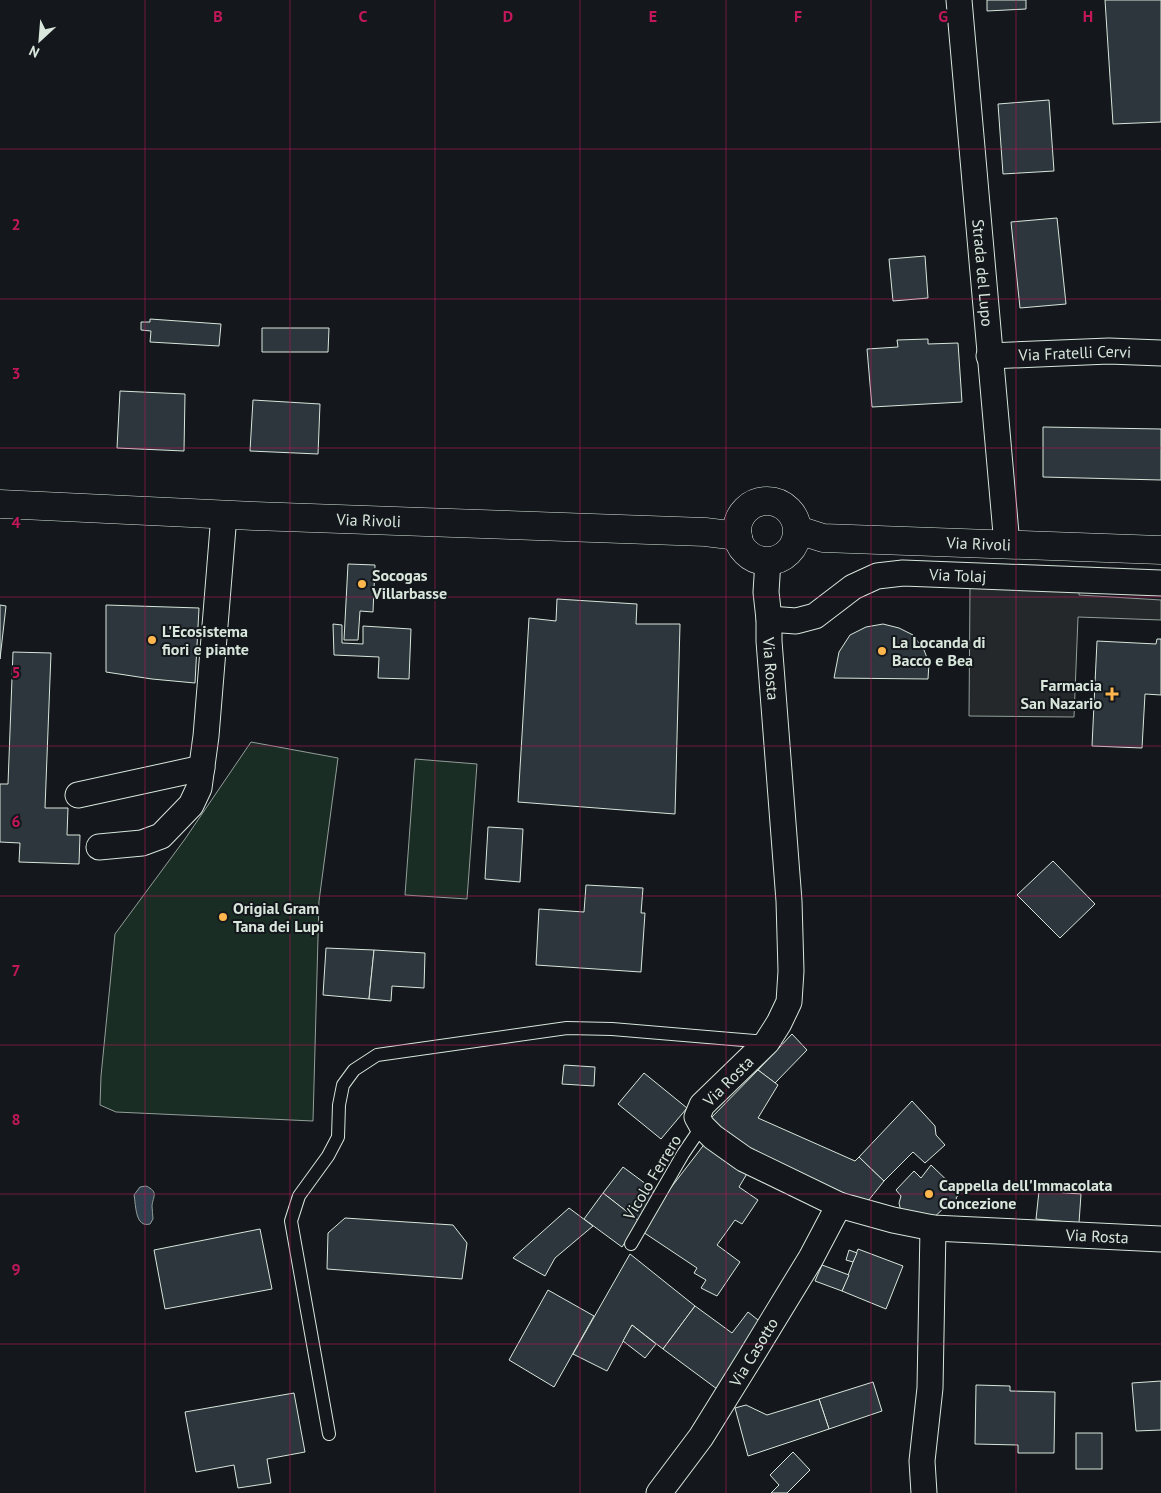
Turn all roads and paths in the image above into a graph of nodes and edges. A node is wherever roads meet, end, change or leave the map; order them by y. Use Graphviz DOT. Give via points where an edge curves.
graph roads {
  1 [pos="960,0"];
  2 [pos="1161,353"];
  3 [pos="989,356"];
  4 [pos="0,504"];
  5 [pos="224,515"];
  6 [pos="798,530"];
  7 [pos="738,536"];
  8 [pos="1007,545"];
  9 [pos="1161,550"];
  10 [pos="768,561"];
  11 [pos="1161,583"];
  12 [pos="769,619"];
  13 [pos="202,768"];
  14 [pos="78,795"];
  15 [pos="99,847"];
  16 [pos="767,1042"];
  17 [pos="702,1126"];
  18 [pos="839,1205"];
  19 [pos="933,1228"];
  20 [pos="1161,1239"];
  21 [pos="631,1244"];
  22 [pos="329,1434"];
  23 [pos="659,1493"];
  24 [pos="924,1493"];
  1 -- 3 [label="street, Strada del Lupo"];
  2 -- 3 [label="street, Via Fratelli Cervi" via="1110,351"];
  3 -- 8 [label="street, Strada del Lupo"];
  4 -- 5 [label="street, Via Rivoli"];
  5 -- 7 [label="street, Via Rivoli" via="705,532"];
  5 -- 13 [label="street"];
  6 -- 7 [label="street" via="791,512 776,502 766,500 752,505 741,516"];
  6 -- 8 [label="street, Via Rivoli" via="823,538"];
  6 -- 10 [label="street" via="786,555"];
  7 -- 10 [label="street" via="748,554"];
  8 -- 9 [label="street, Via Rivoli"];
  10 -- 12 [label="street, Via Rosta" via="766,592"];
  11 -- 12 [label="street, Via Tolaj" via="903,573 878,576 853,587 815,616 796,621"];
  12 -- 16 [label="street, Via Rosta" via="791,971 789,1002"];
  13 -- 14 [label="street"];
  13 -- 15 [label="street" via="199,788 191,805 161,836 142,843"];
  16 -- 17 [label="street, Via Rosta" via="702,1105 697,1117"];
  16 -- 22 [label="lane" via="567,1028 377,1055 354,1070 342,1085 338,1137 299,1196 290,1221"];
  17 -- 18 [label="street, Via Rosta" via="744,1159"];
  17 -- 21 [label="lane, Vicolo Ferrero"];
  18 -- 19 [label="street, Via Rosta"];
  18 -- 23 [label="street, Via Casotto" via="746,1366 701,1437"];
  19 -- 20 [label="street, Via Rosta"];
  19 -- 24 [label="street" via="930,1388 922,1461"];
}
